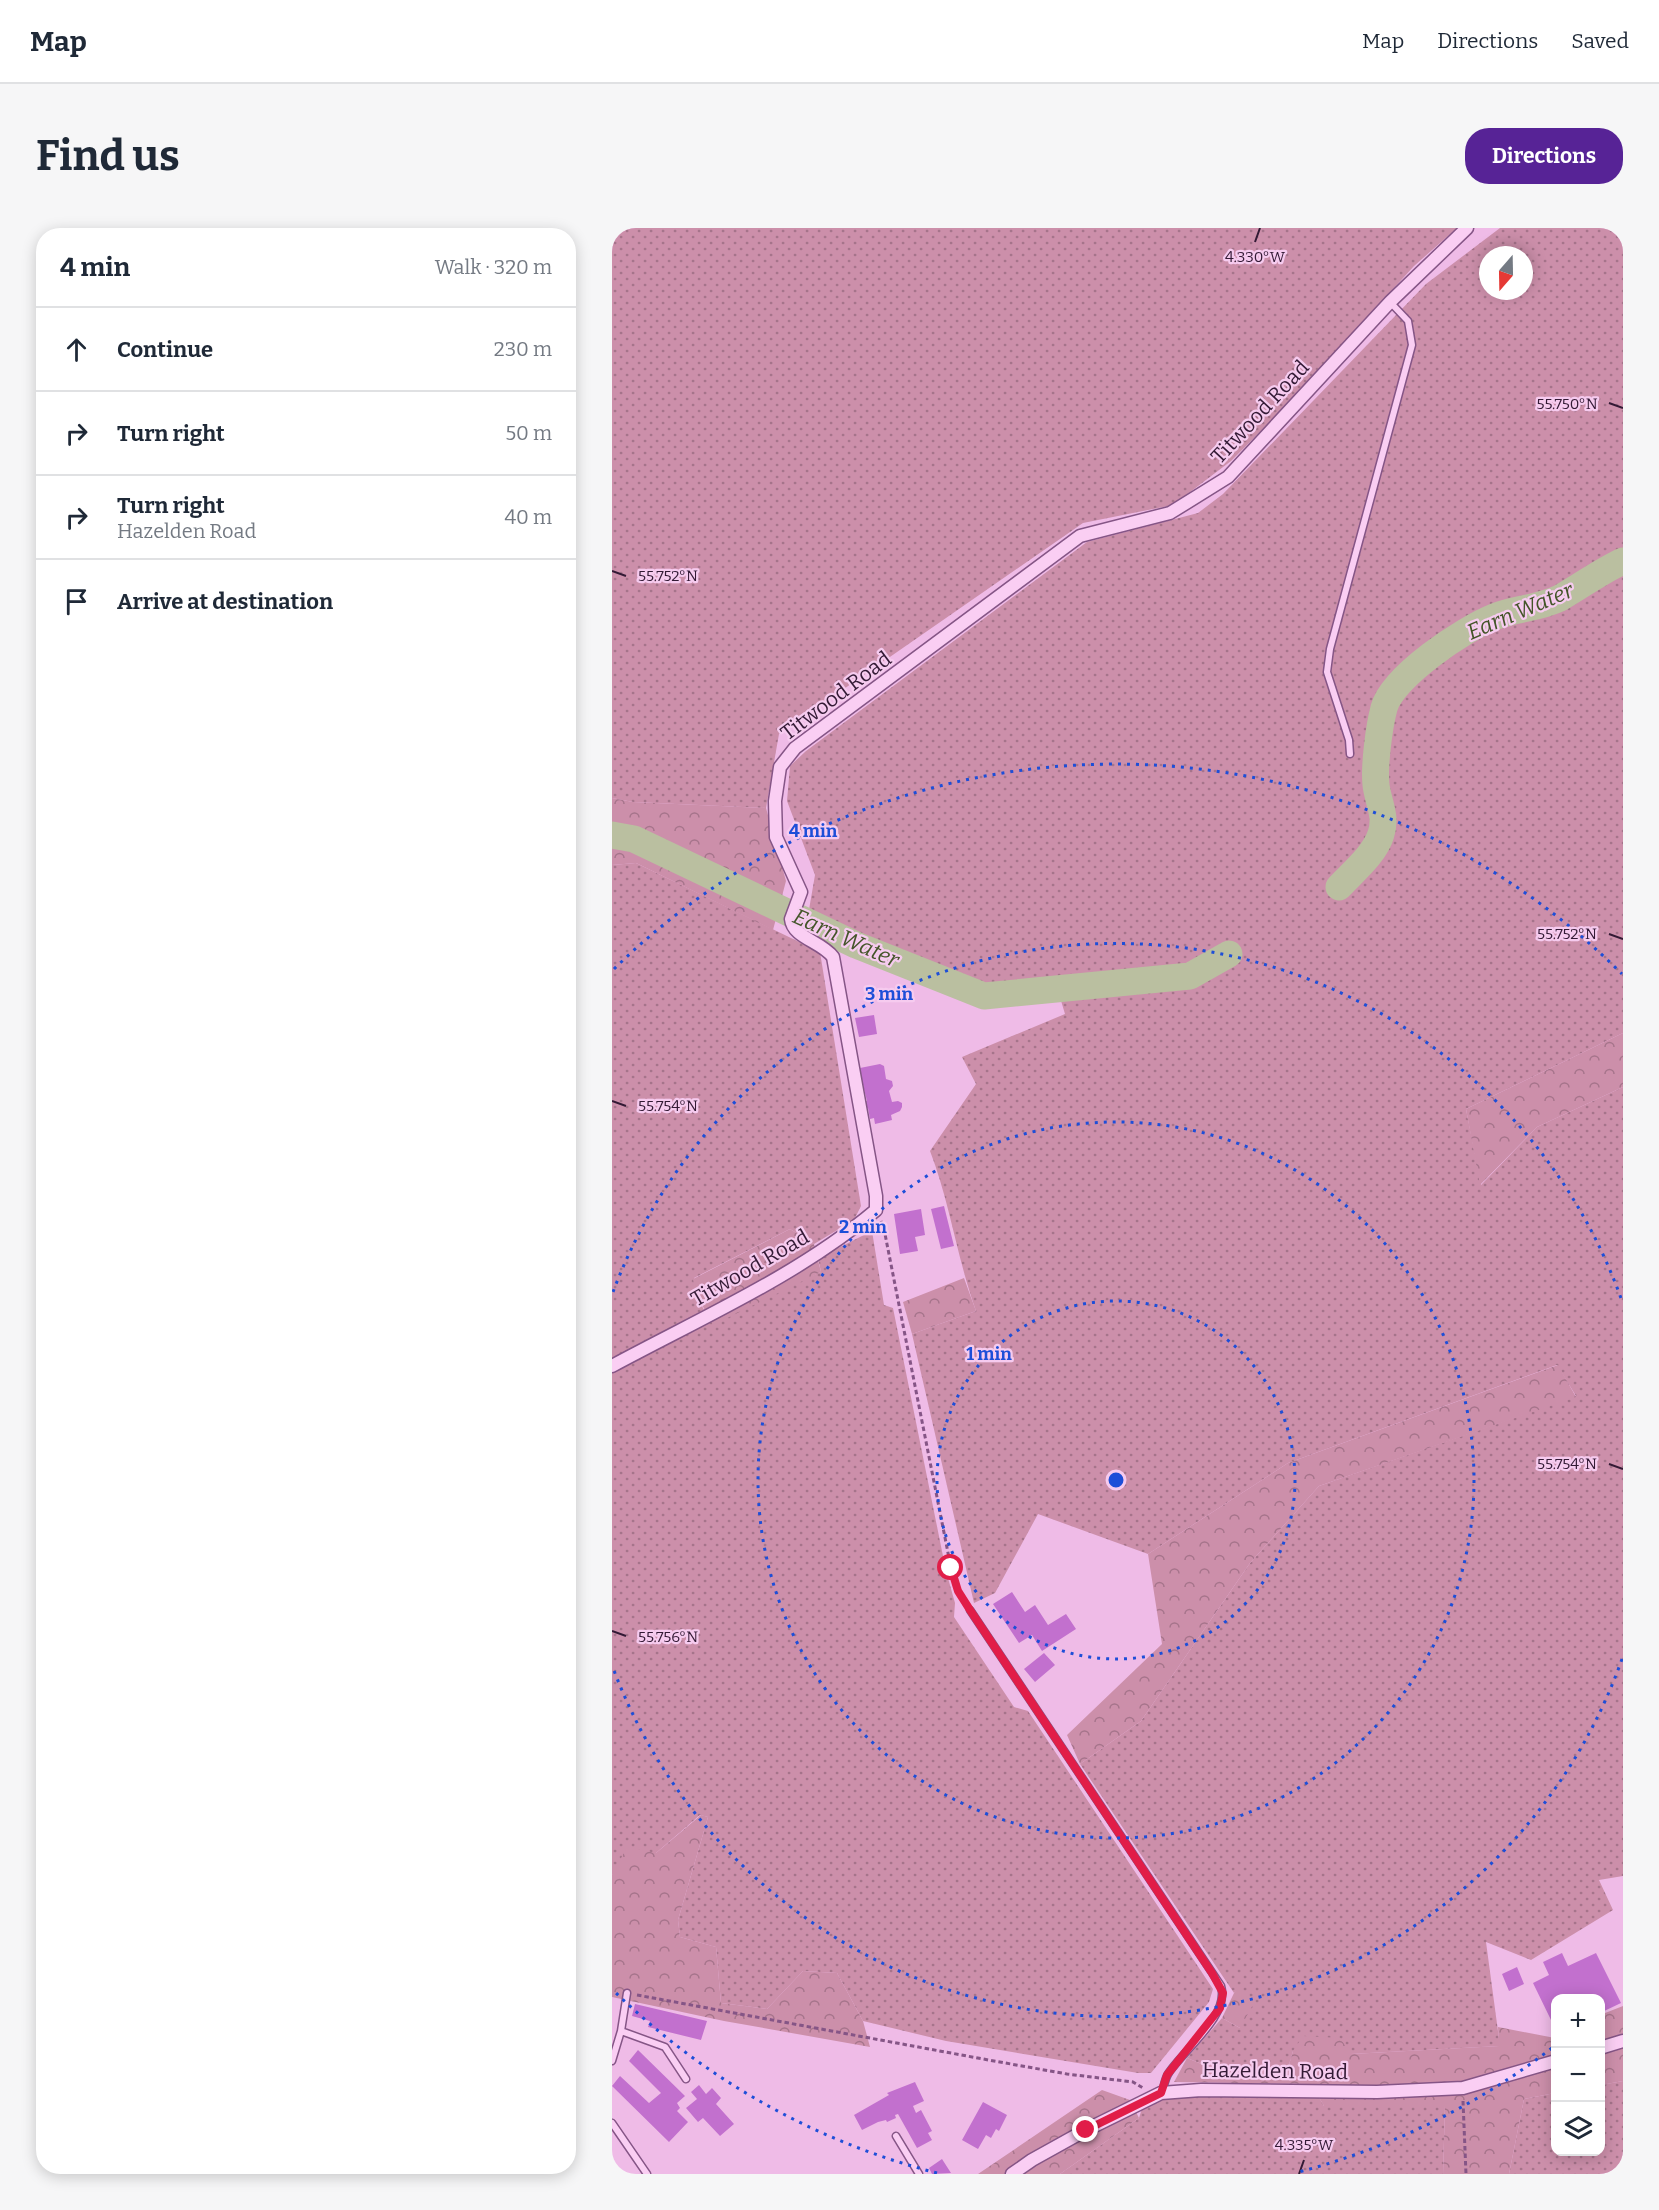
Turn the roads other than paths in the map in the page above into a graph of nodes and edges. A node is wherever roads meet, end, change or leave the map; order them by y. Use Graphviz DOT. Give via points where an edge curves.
graph roads {
  1 [pos="1467,228"];
  2 [pos="1390,302"];
  3 [pos="1350,754"];
  4 [pos="612,1366"];
  5 [pos="970,1610"];
  6 [pos="627,1993"];
  7 [pos="621,2031"];
  8 [pos="1623,2042"];
  9 [pos="1605,2047"];
  10 [pos="612,2061"];
  11 [pos="1551,2062"];
  12 [pos="686,2079"];
  13 [pos="1159,2093"];
  14 [pos="612,2123"];
  15 [pos="896,2136"];
  16 [pos="647,2174"];
  17 [pos="920,2174"];
  18 [pos="1012,2174"];
  1 -- 2 [label="street, Titwood Road"];
  2 -- 3 [label="lane" via="1408,321 1413,345 1327,672 1350,740"];
  2 -- 4 [label="street, Titwood Road" via="1228,477 1170,513 1080,536 795,748 780,767 775,801 776,837 801,892 791,918 793,928 833,957 876,1210 792,1269"];
  5 -- 13 [label="lane" via="1221,1986 1220,2008 1167,2075"];
  6 -- 7 [label="lane"];
  7 -- 10 [label="lane"];
  7 -- 12 [label="lane" via="665,2047"];
  8 -- 9 [label="street"];
  11 -- 13 [label="street, Hazelden Road" via="1463,2088"];
  13 -- 18 [label="street, Hazelden Road"];
  14 -- 16 [label="lane"];
  15 -- 17 [label="lane"];
}
